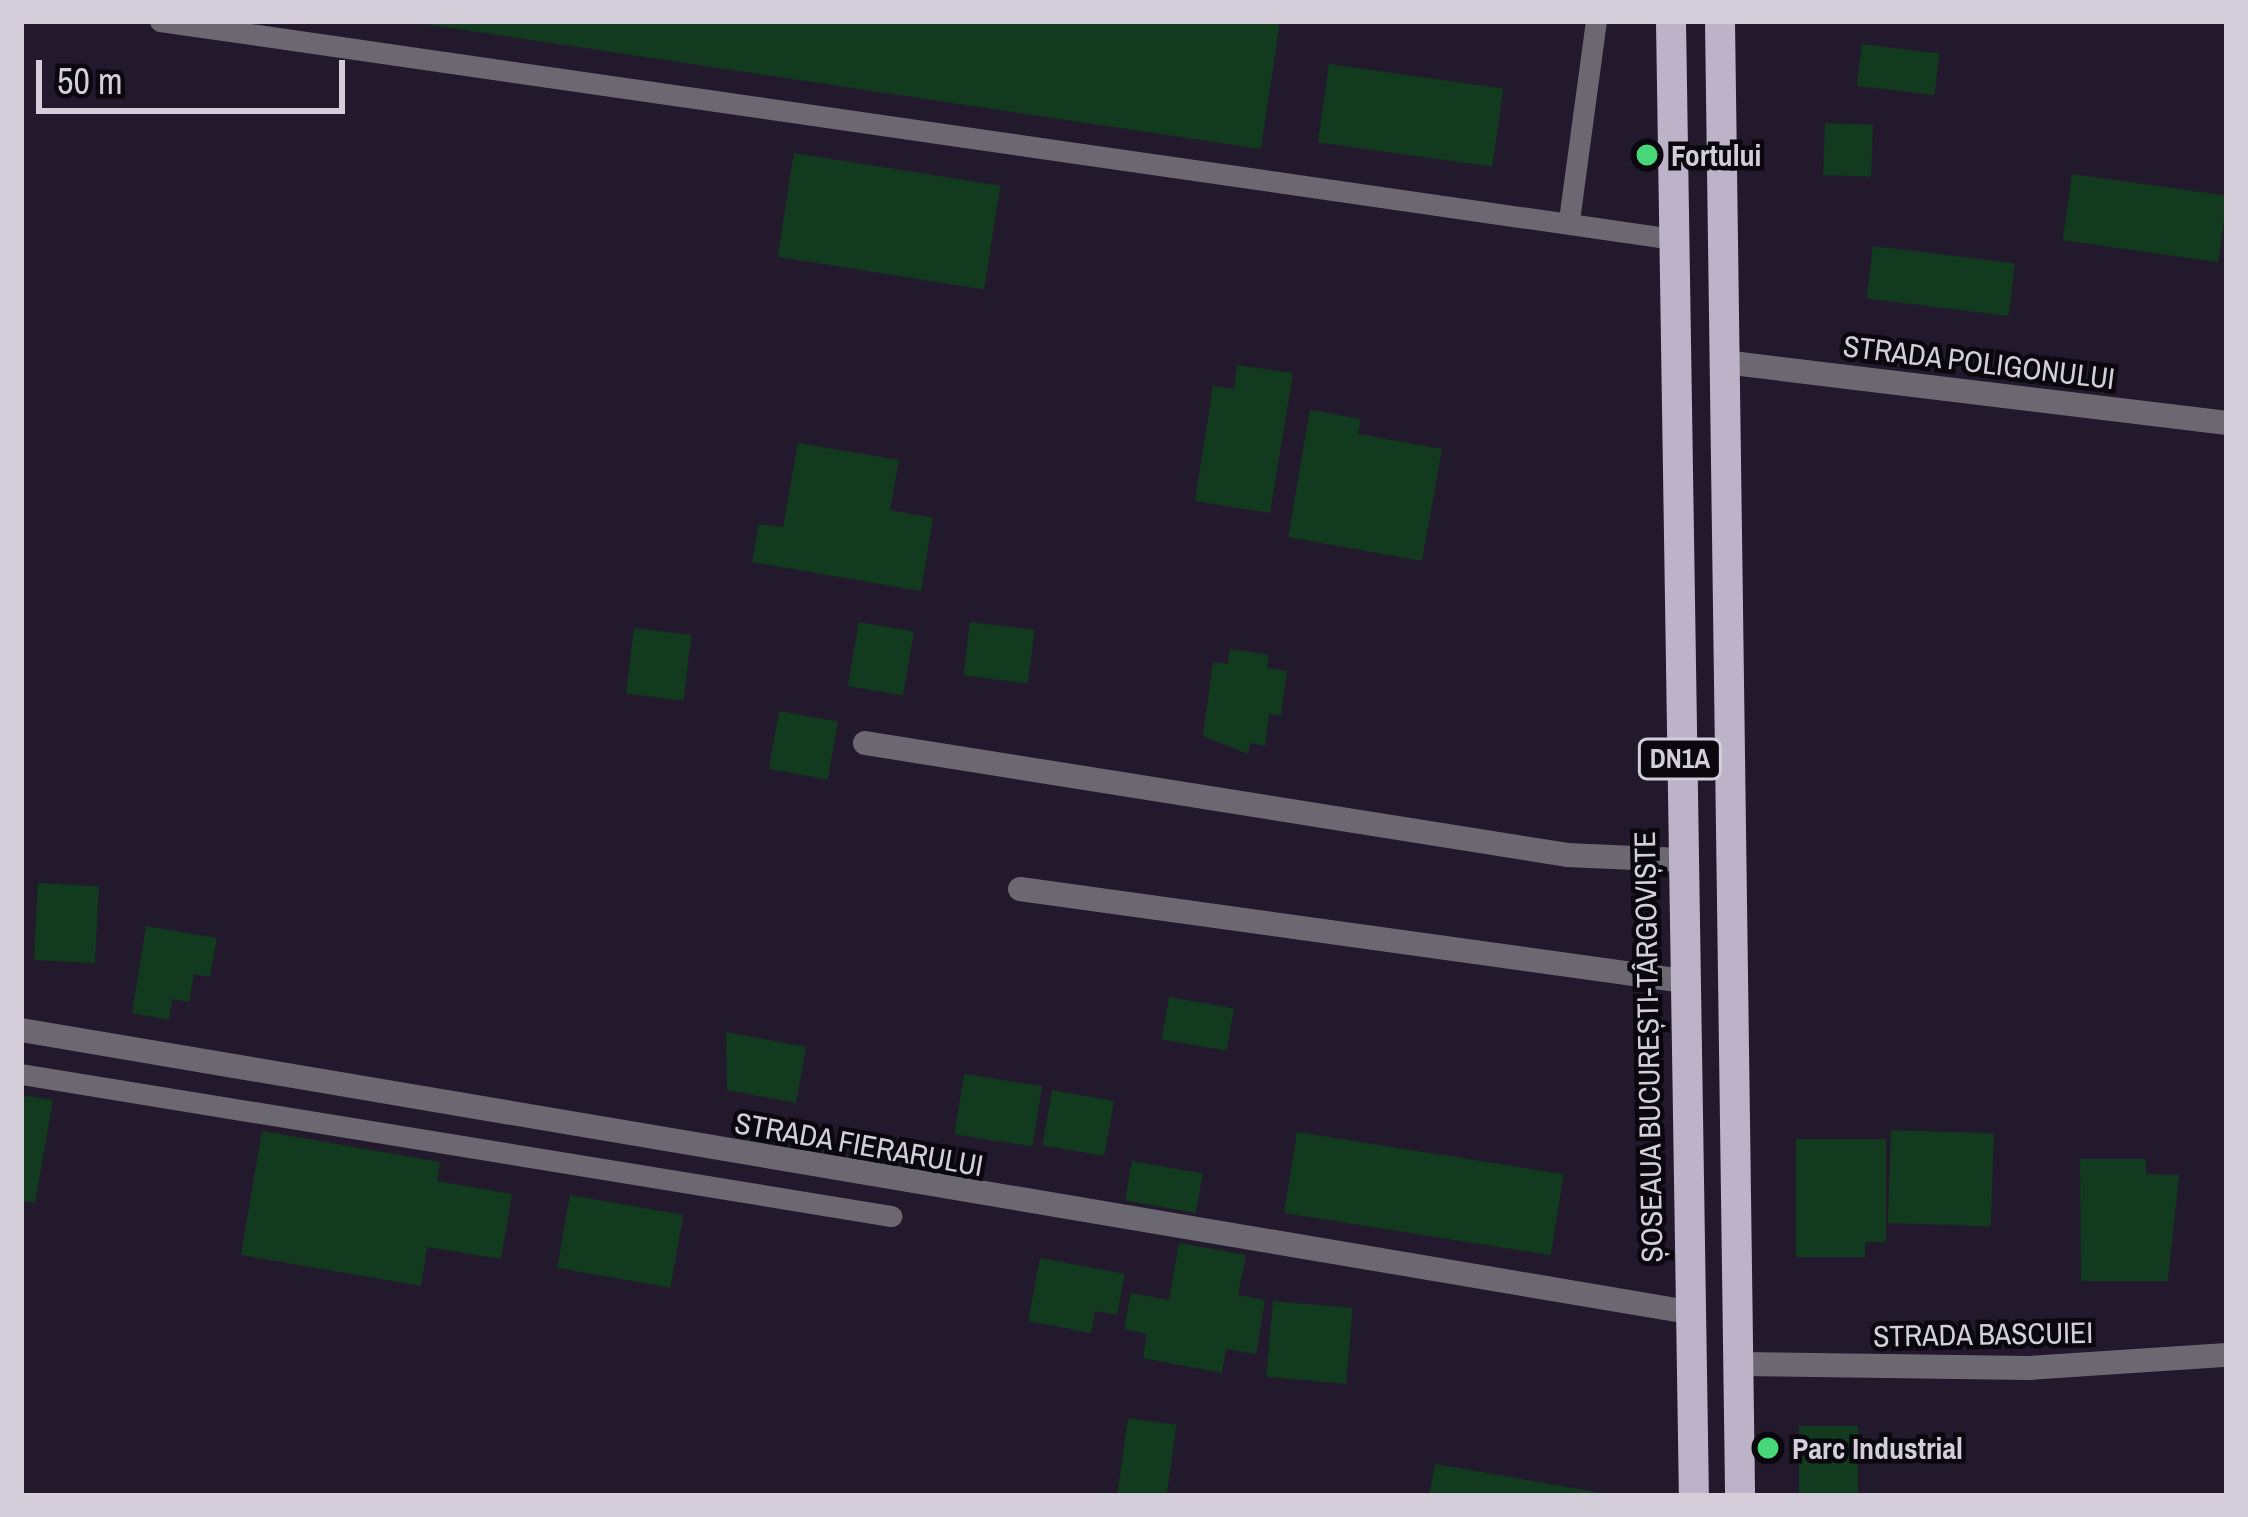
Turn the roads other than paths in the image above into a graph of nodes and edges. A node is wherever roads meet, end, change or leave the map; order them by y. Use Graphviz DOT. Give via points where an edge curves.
graph roads {
  1 [pos="160,21"];
  2 [pos="1596,21"];
  3 [pos="1671,21"];
  4 [pos="1720,21"];
  5 [pos="1569,220"];
  6 [pos="1672,238"];
  7 [pos="1724,362"];
  8 [pos="2227,422"];
  9 [pos="865,743"];
  10 [pos="1681,860"];
  11 [pos="1020,889"];
  12 [pos="1683,981"];
  13 [pos="21,1030"];
  14 [pos="21,1074"];
  15 [pos="891,1216"];
  16 [pos="1688,1312"];
  17 [pos="2227,1354"];
  18 [pos="1739,1364"];
  19 [pos="1694,1496"];
  20 [pos="1740,1496"];
  1 -- 5 [label="lane"];
  2 -- 5 [label="lane"];
  3 -- 6 [label="main road, ȘOSEAUA BUCUREȘTI-TÂRGOVIȘTE / DN1A"];
  4 -- 7 [label="main road, DN1A"];
  5 -- 6 [label="lane"];
  6 -- 10 [label="main road, ȘOSEAUA BUCUREȘTI-TÂRGOVIȘTE / DN1A"];
  7 -- 8 [label="street, STRADA POLIGONULUI"];
  7 -- 18 [label="main road, DN1A"];
  9 -- 10 [label="street" via="1568,855"];
  10 -- 12 [label="main road, ȘOSEAUA BUCUREȘTI-TÂRGOVIȘTE / DN1A"];
  11 -- 12 [label="street"];
  12 -- 16 [label="main road, ȘOSEAUA BUCUREȘTI-TÂRGOVIȘTE / DN1A"];
  13 -- 16 [label="street, STRADA FIERARULUI"];
  14 -- 15 [label="lane"];
  16 -- 19 [label="main road, ȘOSEAUA BUCUREȘTI-TÂRGOVIȘTE / DN1A"];
  17 -- 18 [label="street, STRADA BASCUIEI" via="2029,1367"];
  18 -- 20 [label="main road, DN1A"];
}
